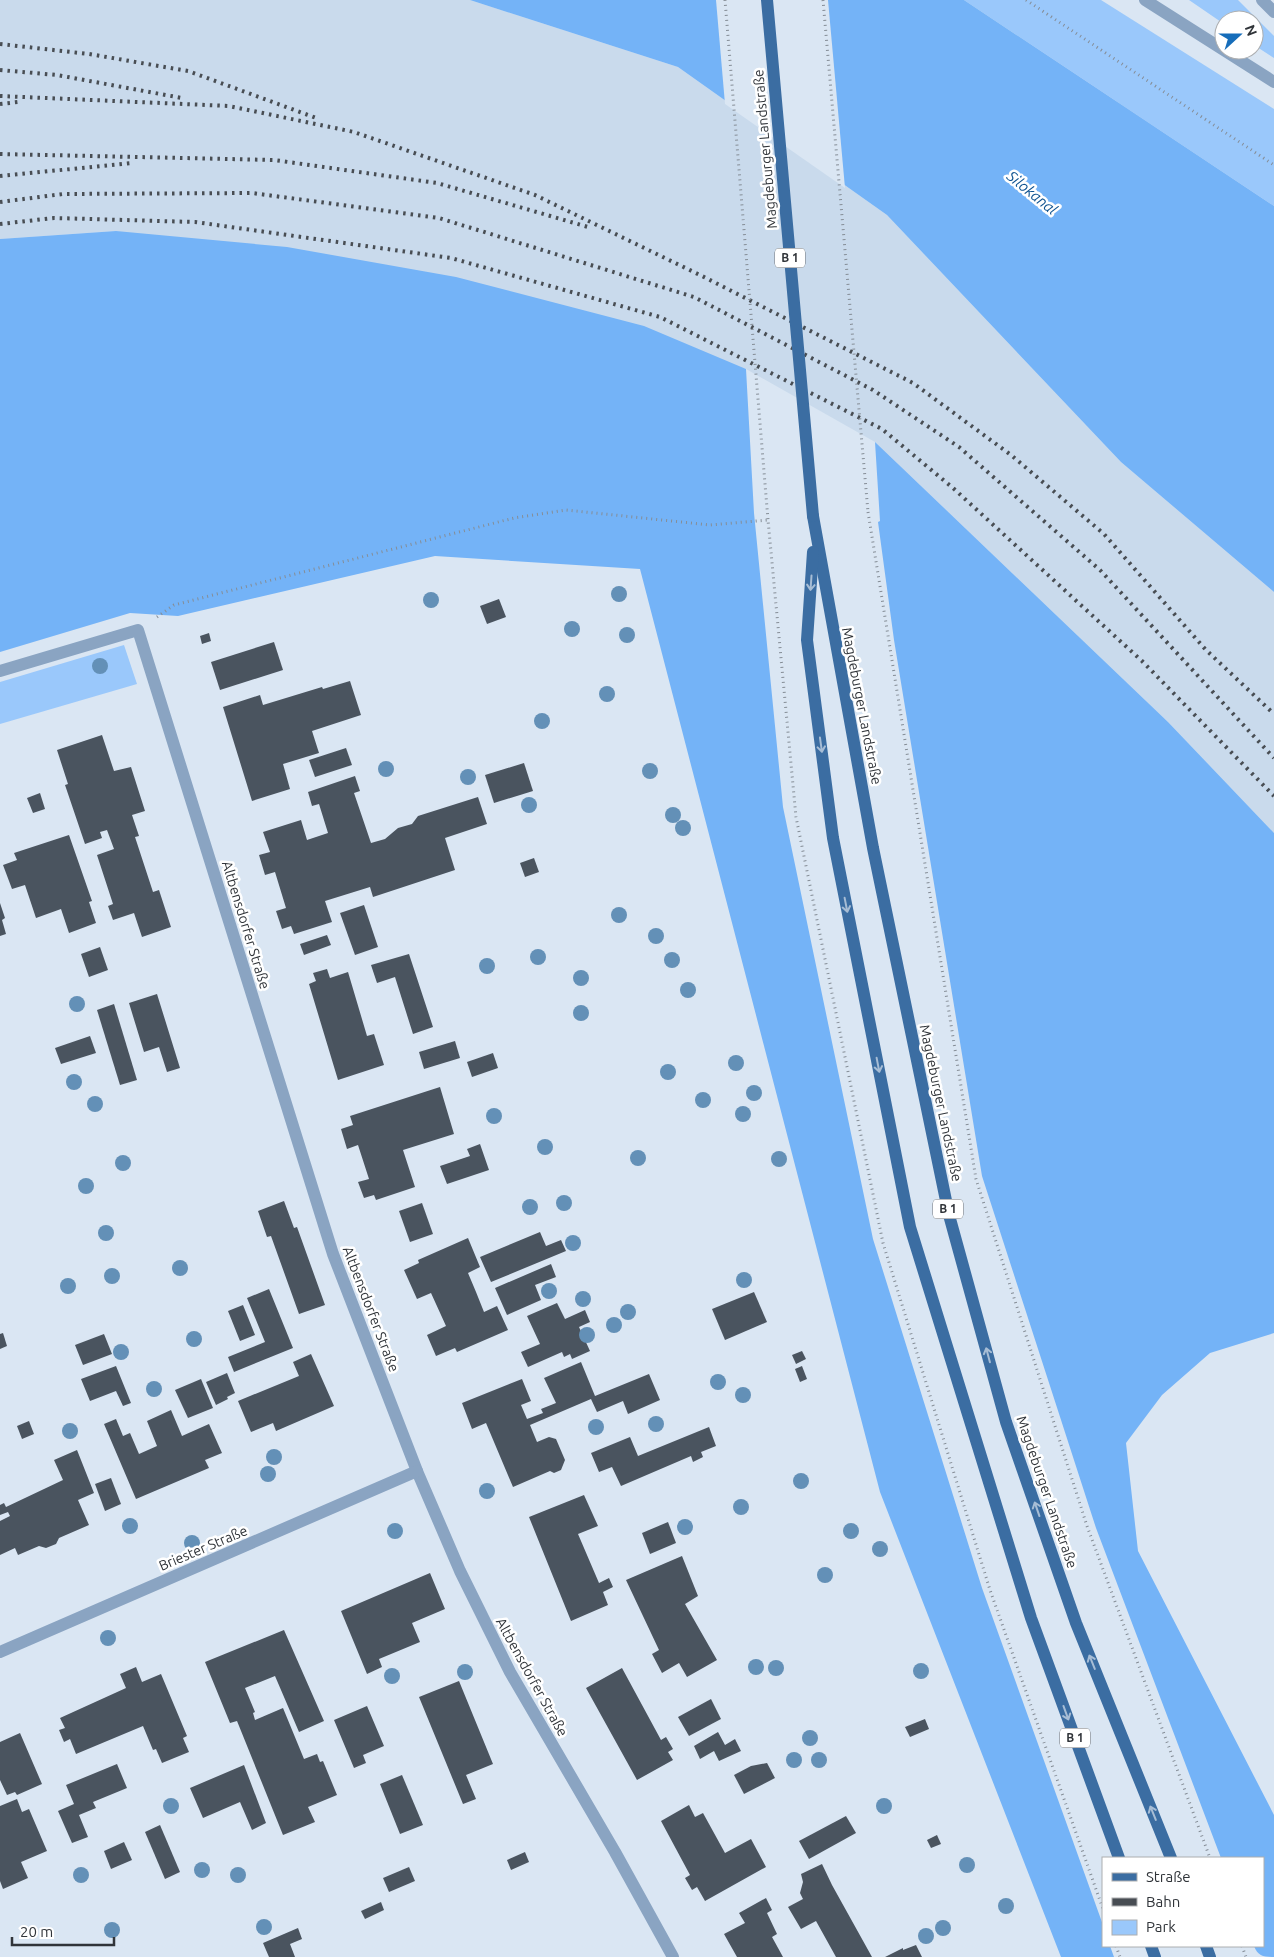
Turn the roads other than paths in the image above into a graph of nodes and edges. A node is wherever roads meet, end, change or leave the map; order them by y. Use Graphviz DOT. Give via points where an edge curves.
graph roads {
  1 [pos="767,0"];
  2 [pos="1145,0"];
  3 [pos="1262,0"];
  4 [pos="1274,12"];
  5 [pos="1274,82"];
  6 [pos="814,535"];
  7 [pos="0,671"];
  8 [pos="417,1471"];
  9 [pos="0,1652"];
  10 [pos="1119,1857"];
  11 [pos="1171,1857"];
  12 [pos="673,1957"];
  1 -- 6 [label="main road, Magdeburger Landstraße / B 1, bridge"];
  2 -- 5 [label="street"];
  3 -- 4 [label="street"];
  6 -- 10 [label="main road, Magdeburger Landstraße / B 1, one-way" via="807,640 832,828 910,1227 1031,1618"];
  11 -- 6 [label="main road, Magdeburger Landstraße / B 1, one-way" via="1076,1622 1009,1431 949,1215 873,848"];
  7 -- 8 [label="street, Altbensdorfer Straße" via="138,630 333,1254"];
  8 -- 9 [label="street, Briester Straße"];
  8 -- 12 [label="street, Altbensdorfer Straße" via="460,1571 510,1672"];
}
